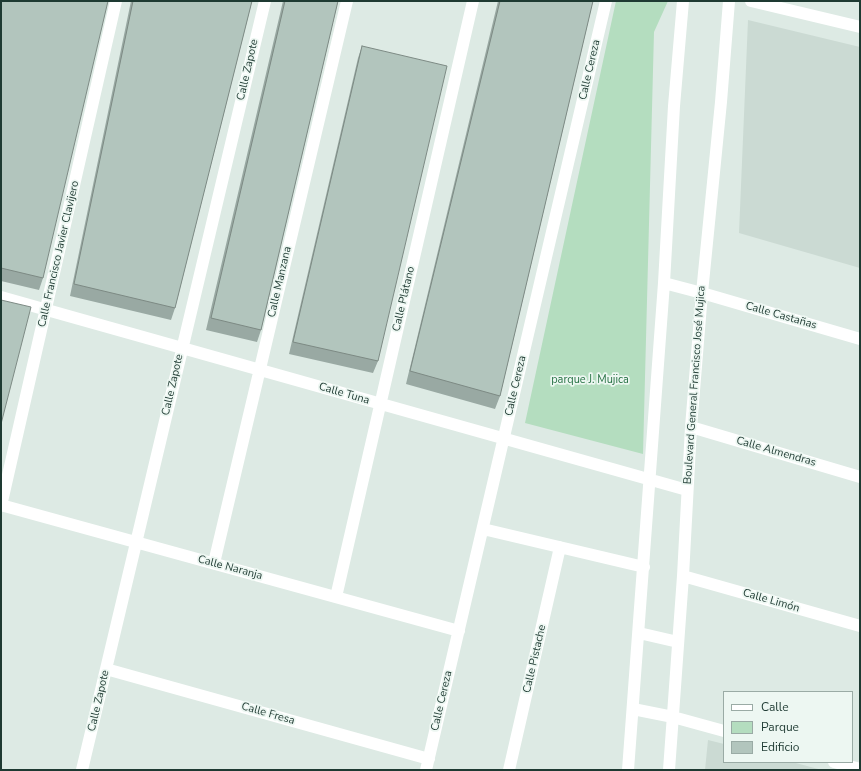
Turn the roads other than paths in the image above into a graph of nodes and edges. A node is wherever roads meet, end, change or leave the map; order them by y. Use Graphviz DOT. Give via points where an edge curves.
graph roads {
  1 [pos="116,1"];
  2 [pos="265,1"];
  3 [pos="347,1"];
  4 [pos="473,1"];
  5 [pos="606,1"];
  6 [pos="684,1"];
  7 [pos="729,1"];
  8 [pos="751,1"];
  9 [pos="860,27"];
  10 [pos="664,283"];
  11 [pos="702,293"];
  12 [pos="1,297"];
  13 [pos="46,310"];
  14 [pos="860,339"];
  15 [pos="182,348"];
  16 [pos="259,370"];
  17 [pos="379,404"];
  18 [pos="691,428"];
  19 [pos="504,439"];
  20 [pos="860,477"];
  21 [pos="650,480"];
  22 [pos="687,490"];
  23 [pos="1,505"];
  24 [pos="482,529"];
  25 [pos="136,542"];
  26 [pos="560,547"];
  27 [pos="214,563"];
  28 [pos="644,567"];
  29 [pos="682,576"];
  30 [pos="336,597"];
  31 [pos="860,626"];
  32 [pos="459,631"];
  33 [pos="639,633"];
  34 [pos="678,642"];
  35 [pos="106,668"];
  36 [pos="633,709"];
  37 [pos="673,717"];
  38 [pos="723,732"];
  39 [pos="838,763"];
  40 [pos="428,764"];
  41 [pos="860,769"];
  42 [pos="82,770"];
  43 [pos="509,770"];
  44 [pos="628,770"];
  45 [pos="669,770"];
  1 -- 13 [label="street, Calle Francisco Javier Clavijero"];
  2 -- 15 [label="street, Calle Zapote"];
  3 -- 16 [label="street, Calle Manzana"];
  4 -- 17 [label="street, Calle Plátano"];
  5 -- 19 [label="street, Calle Cereza"];
  6 -- 10 [label="street" via="674,106"];
  7 -- 11 [label="street, Boulevard General Francisco José Mujica"];
  8 -- 9 [label="street"];
  10 -- 11 [label="street, Calle Castañas"];
  10 -- 21 [label="street"];
  11 -- 14 [label="street, Calle Castañas"];
  11 -- 18 [label="street, Boulevard General Francisco José Mujica"];
  12 -- 13 [label="street, Calle Tuna"];
  13 -- 15 [label="street, Calle Tuna"];
  13 -- 23 [label="street, Calle Francisco Javier Clavijero"];
  15 -- 16 [label="street, Calle Tuna"];
  15 -- 25 [label="street, Calle Zapote"];
  16 -- 17 [label="street, Calle Tuna"];
  16 -- 27 [label="street, Calle Manzana"];
  17 -- 19 [label="street, Calle Tuna"];
  17 -- 30 [label="street, Calle Plátano"];
  18 -- 20 [label="street, Calle Almendras"];
  18 -- 22 [label="street, Boulevard General Francisco José Mujica"];
  19 -- 21 [label="street, Calle Tuna"];
  19 -- 24 [label="street, Calle Cereza"];
  21 -- 22 [label="street, Calle Tuna"];
  21 -- 28 [label="street"];
  22 -- 29 [label="street, Boulevard General Francisco José Mujica"];
  23 -- 25 [label="street, Calle Naranja"];
  24 -- 26 [label="street"];
  24 -- 32 [label="street, Calle Cereza"];
  25 -- 27 [label="street, Calle Naranja"];
  25 -- 35 [label="street, Calle Zapote"];
  26 -- 28 [label="street"];
  26 -- 43 [label="street, Calle Pistache"];
  27 -- 30 [label="street, Calle Naranja"];
  28 -- 33 [label="street"];
  29 -- 31 [label="street, Calle Limón"];
  29 -- 34 [label="street, Boulevard General Francisco José Mujica"];
  30 -- 32 [label="street, Calle Naranja"];
  32 -- 40 [label="street, Calle Cereza"];
  33 -- 34 [label="street"];
  33 -- 36 [label="street"];
  34 -- 37 [label="street, Boulevard General Francisco José Mujica"];
  35 -- 40 [label="street, Calle Fresa"];
  35 -- 42 [label="street, Calle Zapote"];
  36 -- 37 [label="street"];
  36 -- 44 [label="street"];
  37 -- 38 [label="street"];
  37 -- 45 [label="street, Boulevard General Francisco José Mujica"];
  39 -- 41 [label="street"];
}
